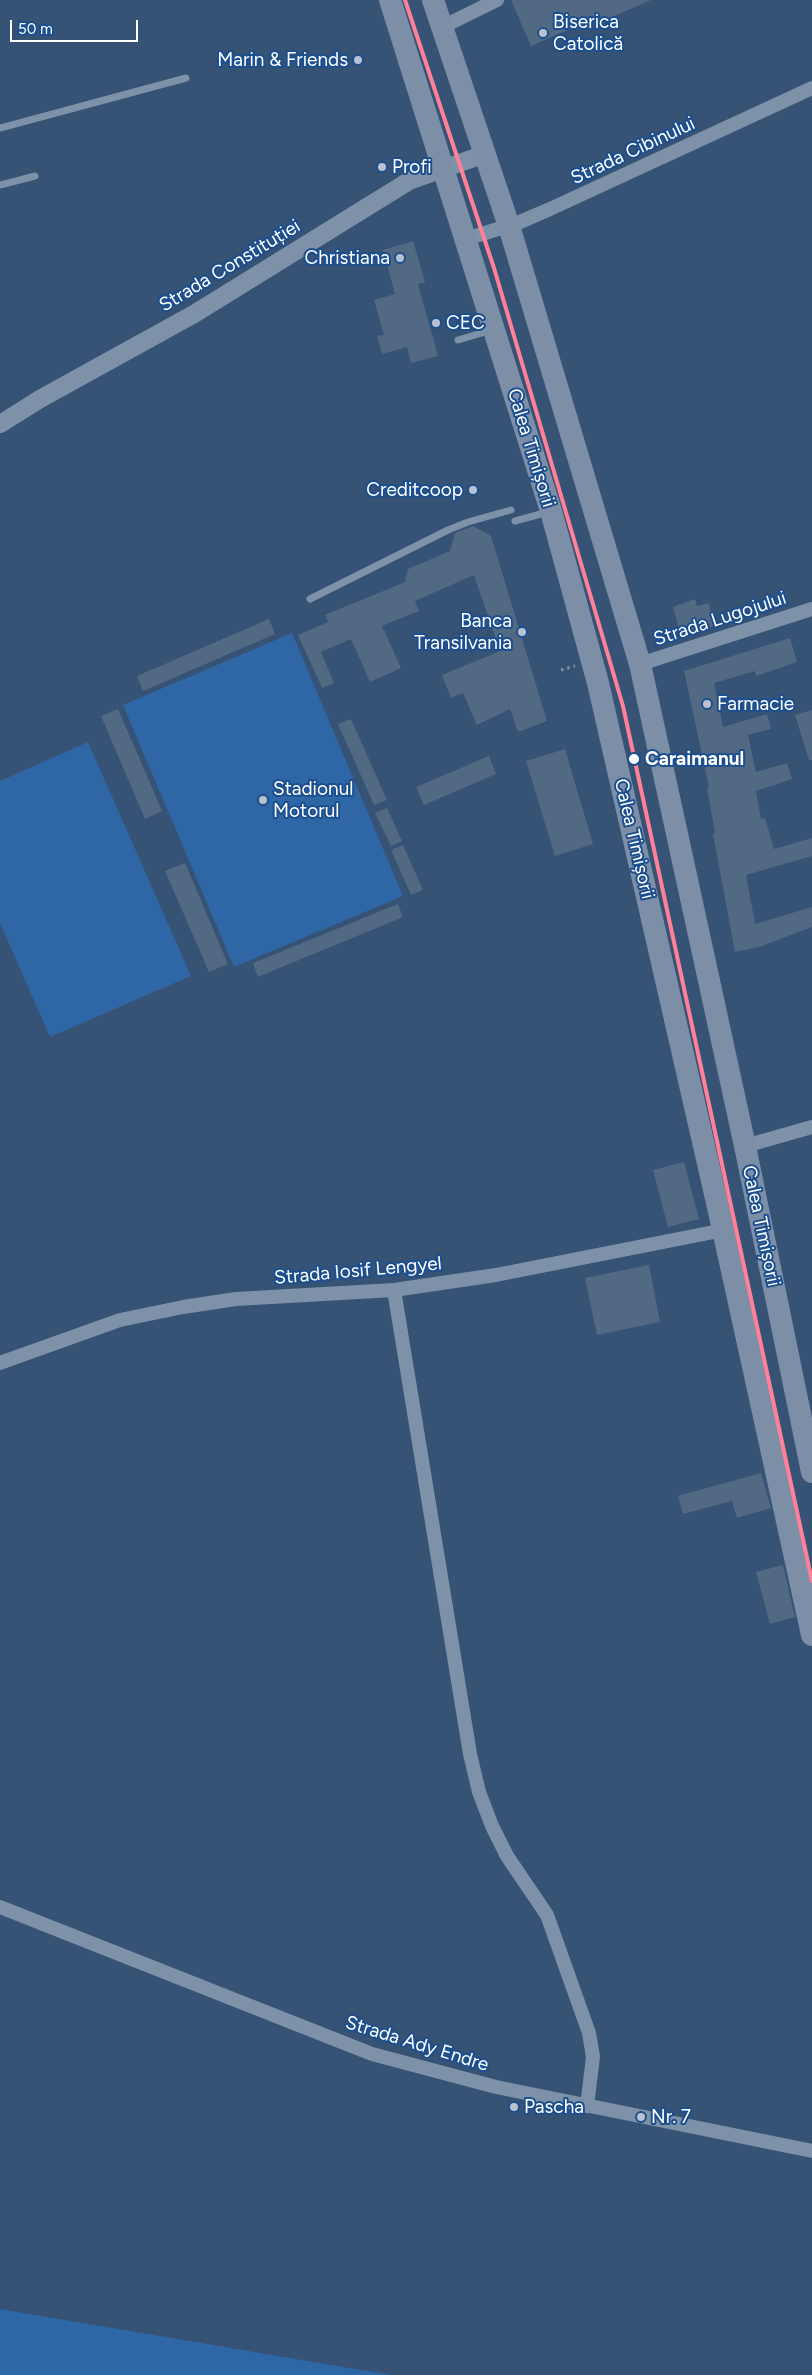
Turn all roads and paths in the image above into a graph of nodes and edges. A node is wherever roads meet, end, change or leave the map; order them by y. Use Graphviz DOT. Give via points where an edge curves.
graph roads {
  1 [pos="390,0"];
  2 [pos="433,0"];
  3 [pos="497,0"];
  4 [pos="442,27"];
  5 [pos="186,78"];
  6 [pos="812,88"];
  7 [pos="0,128"];
  8 [pos="485,154"];
  9 [pos="444,168"];
  10 [pos="35,176"];
  11 [pos="0,185"];
  12 [pos="509,226"];
  13 [pos="466,239"];
  14 [pos="495,329"];
  15 [pos="458,340"];
  16 [pos="0,424"];
  17 [pos="511,510"];
  18 [pos="551,512"];
  19 [pos="515,521"];
  20 [pos="310,599"];
  21 [pos="812,609"];
  22 [pos="640,664"];
  23 [pos="812,1127"];
  24 [pos="745,1146"];
  25 [pos="724,1230"];
  26 [pos="394,1290"];
  27 [pos="0,1363"];
  28 [pos="812,1472"];
  29 [pos="812,1634"];
  30 [pos="0,1907"];
  31 [pos="587,2106"];
  32 [pos="812,2151"];
  1 -- 9 [label="main road, Calea Timișorii"];
  2 -- 4 [label="main road, Calea Timișorii"];
  3 -- 4 [label="street"];
  4 -- 8 [label="main road, Calea Timișorii"];
  5 -- 7 [label="lane"];
  6 -- 12 [label="street, Strada Cibinului"];
  8 -- 9 [label="street, Strada Constituției"];
  8 -- 12 [label="main road, Calea Timișorii"];
  9 -- 13 [label="main road, Calea Timișorii"];
  9 -- 16 [label="street, Strada Constituției" via="409,181 194,314"];
  10 -- 11 [label="lane"];
  12 -- 13 [label="street, Strada Cibinului"];
  12 -- 22 [label="main road, Calea Timișorii"];
  13 -- 14 [label="main road, Calea Timișorii"];
  14 -- 15 [label="lane"];
  14 -- 18 [label="main road, Calea Timișorii"];
  17 -- 20 [label="lane" via="448,530"];
  18 -- 19 [label="lane"];
  18 -- 25 [label="main road, Calea Timișorii" via="598,683"];
  21 -- 22 [label="street, Strada Lugojului"];
  22 -- 24 [label="main road, Calea Timișorii"];
  23 -- 24 [label="street"];
  24 -- 28 [label="main road, Calea Timișorii"];
  25 -- 26 [label="street, Strada Iosif Lengyel" via="496,1275"];
  25 -- 29 [label="main road, Calea Timișorii"];
  26 -- 27 [label="street, Strada Iosif Lengyel" via="236,1299 182,1307 120,1320"];
  26 -- 31 [label="street" via="470,1754 492,1826 547,1915 589,2033 593,2057"];
  30 -- 31 [label="street, Strada Ady Endre" via="372,2054 496,2087"];
  31 -- 32 [label="street, Strada Ady Endre"];
}
